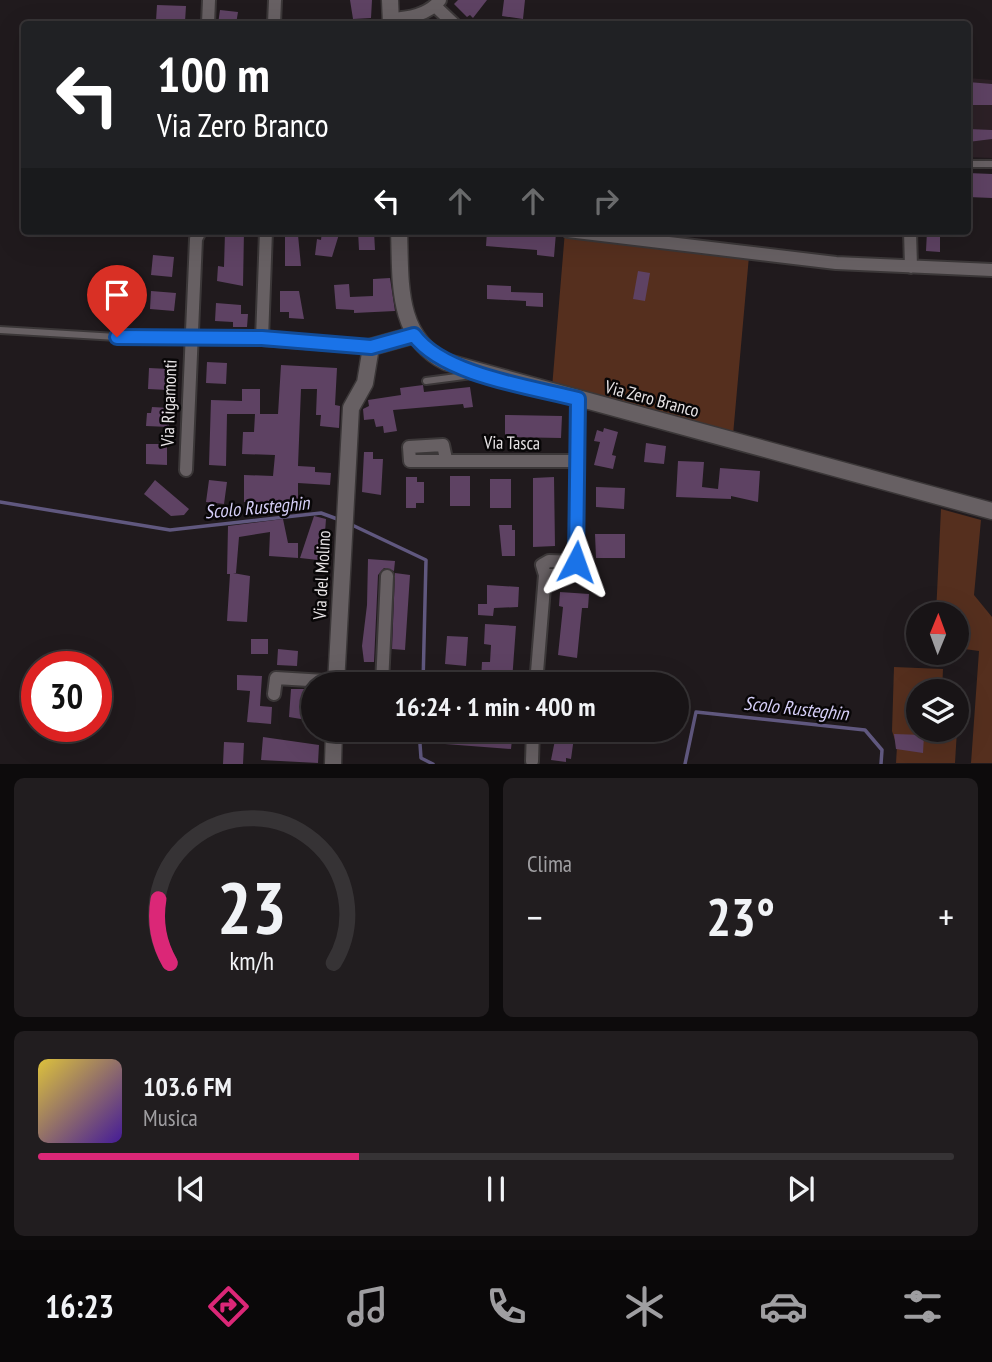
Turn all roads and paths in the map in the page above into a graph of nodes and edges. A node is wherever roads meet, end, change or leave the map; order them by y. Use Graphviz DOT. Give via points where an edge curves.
graph roads {
  1 [pos="209,0"];
  2 [pos="275,0"];
  3 [pos="390,0"];
  4 [pos="437,3"];
  5 [pos="208,21"];
  6 [pos="274,21"];
  7 [pos="391,21"];
  8 [pos="412,21"];
  9 [pos="452,21"];
  10 [pos="971,164"];
  11 [pos="992,164"];
  12 [pos="198,235"];
  13 [pos="266,235"];
  14 [pos="399,235"];
  15 [pos="597,235"];
  16 [pos="910,235"];
  17 [pos="911,267"];
  18 [pos="992,270"];
  19 [pos="0,330"];
  20 [pos="414,335"];
  21 [pos="117,337"];
  22 [pos="190,337"];
  23 [pos="262,338"];
  24 [pos="371,347"];
  25 [pos="475,371"];
  26 [pos="426,381"];
  27 [pos="578,399"];
  28 [pos="446,459"];
  29 [pos="578,461"];
  30 [pos="186,470"];
  31 [pos="992,512"];
  32 [pos="387,576"];
  33 [pos="336,672"];
  34 [pos="383,672"];
  35 [pos="537,672"];
  36 [pos="301,680"];
  37 [pos="274,694"];
  38 [pos="334,742"];
  39 [pos="533,742"];
  40 [pos="532,761"];
  41 [pos="333,764"];
  1 -- 5 [label="street"];
  2 -- 6 [label="street"];
  3 -- 7 [label="street"];
  4 -- 8 [label="street"];
  4 -- 9 [label="street"];
  10 -- 11 [label="lane"];
  12 -- 22 [label="street, Via Rigamonti"];
  13 -- 23 [label="street"];
  14 -- 20 [label="street" via="405,316"];
  15 -- 17 [label="street" via="836,263"];
  16 -- 17 [label="street"];
  17 -- 18 [label="street"];
  19 -- 21 [label="lane"];
  20 -- 24 [label="street, Via Rigamonti"];
  20 -- 25 [label="street, Via Zero Branco" via="438,358"];
  21 -- 22 [label="street, Via Rigamonti"];
  22 -- 23 [label="street, Via Rigamonti"];
  22 -- 30 [label="street, Via Rigamonti"];
  23 -- 24 [label="street, Via Rigamonti"];
  24 -- 33 [label="street, Via del Molino" via="365,383 351,408"];
  25 -- 26 [label="lane"];
  25 -- 27 [label="street, Via Zero Branco"];
  27 -- 29 [label="street"];
  27 -- 31 [label="street, Via Zero Branco"];
  28 -- 29 [label="street, Via Tasca"];
  29 -- 35 [label="street" via="576,562 580,566 578,575 545,575"];
  32 -- 34 [label="street"];
  36 -- 37 [label="street, Via del Molino" via="276,678"];
  38 -- 41 [label="street"];
  39 -- 40 [label="street"];
}
